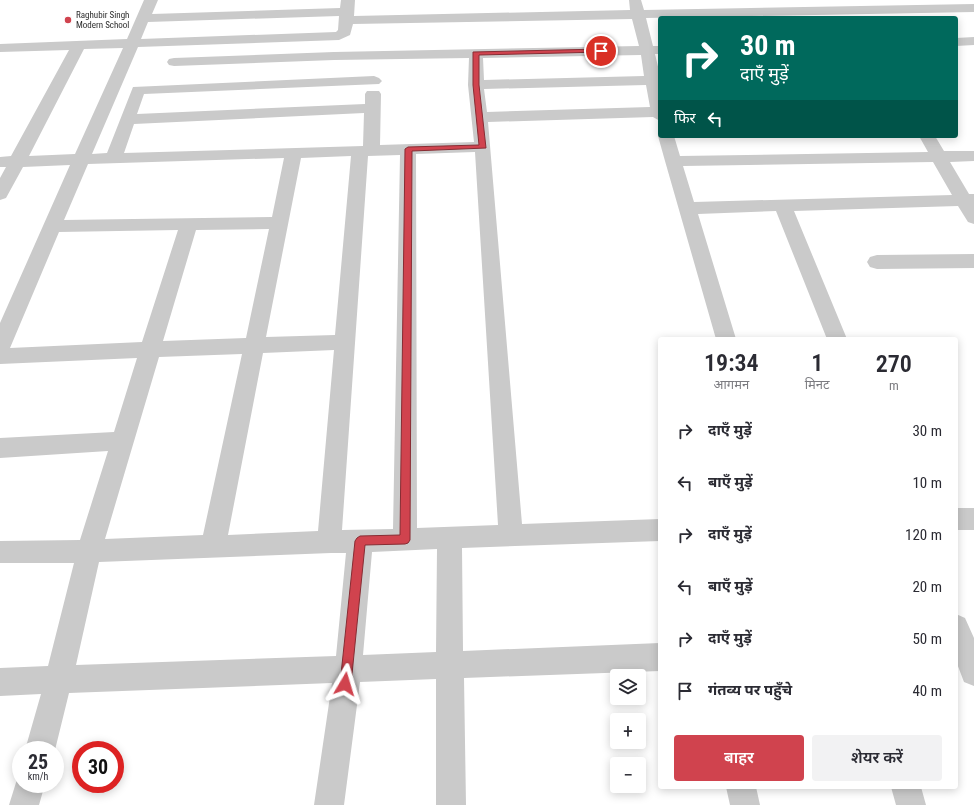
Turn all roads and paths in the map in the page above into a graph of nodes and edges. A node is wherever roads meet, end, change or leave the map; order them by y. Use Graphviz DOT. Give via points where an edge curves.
graph roads {
  1 [pos="152,0"];
  2 [pos="774,6"];
  3 [pos="637,7"];
  4 [pos="846,9"];
  5 [pos="973,9"];
  6 [pos="347,10"];
  7 [pos="144,18"];
  8 [pos="958,42"];
  9 [pos="974,42"];
  10 [pos="131,44"];
  11 [pos="78,46"];
  12 [pos="0,48"];
  13 [pos="654,50"];
  14 [pos="476,53"];
  15 [pos="375,55"];
  16 [pos="174,62"];
  17 [pos="656,80"];
  18 [pos="374,81"];
  19 [pos="476,85"];
  20 [pos="658,97"];
  21 [pos="373,108"];
  22 [pos="658,114"];
  23 [pos="479,117"];
  24 [pos="128,119"];
  25 [pos="667,138"];
  26 [pos="928,138"];
  27 [pos="483,147"];
  28 [pos="408,149"];
  29 [pos="366,151"];
  30 [pos="294,153"];
  31 [pos="974,156"];
  32 [pos="940,157"];
  33 [pos="113,159"];
  34 [pos="82,160"];
  35 [pos="673,161"];
  36 [pos="0,162"];
  37 [pos="17,162"];
  38 [pos="0,194"];
  39 [pos="969,200"];
  40 [pos="782,204"];
  41 [pos="688,208"];
  42 [pos="974,218"];
  43 [pos="280,223"];
  44 [pos="189,224"];
  45 [pos="52,226"];
  46 [pos="974,261"];
  47 [pos="877,262"];
  48 [pos="725,337"];
  49 [pos="836,337"];
  50 [pos="345,342"];
  51 [pos="0,346"];
  52 [pos="255,347"];
  53 [pos="149,351"];
  54 [pos="0,356"];
  55 [pos="123,441"];
  56 [pos="0,448"];
  57 [pos="958,519"];
  58 [pos="974,519"];
  59 [pos="658,530"];
  60 [pos="511,536"];
  61 [pos="449,538"];
  62 [pos="405,540"];
  63 [pos="360,541"];
  64 [pos="329,542"];
  65 [pos="213,547"];
  66 [pos="90,551"];
  67 [pos="0,552"];
  68 [pos="962,641"];
  69 [pos="658,657"];
  70 [pos="450,665"];
  71 [pos="348,669"];
  72 [pos="974,672"];
  73 [pos="59,680"];
  74 [pos="0,682"];
  75 [pos="42,741"];
  76 [pos="742,789"];
  77 [pos="906,789"];
  78 [pos="27,793"];
  79 [pos="24,805"];
  80 [pos="329,805"];
  81 [pos="450,805"];
  82 [pos="745,805"];
  83 [pos="910,805"];
  1 -- 7 [label="street"];
  2 -- 3 [label="street"];
  2 -- 4 [label="street"];
  3 -- 6 [label="street"];
  3 -- 13 [label="street"];
  4 -- 5 [label="street"];
  6 -- 7 [label="street"];
  6 -- 10 [label="street" via="345,32 339,36"];
  7 -- 10 [label="street"];
  8 -- 9 [label="street"];
  10 -- 11 [label="street"];
  10 -- 34 [label="street"];
  11 -- 12 [label="street"];
  11 -- 37 [label="street"];
  13 -- 14 [label="street"];
  13 -- 17 [label="street"];
  14 -- 15 [label="street"];
  14 -- 19 [label="street"];
  15 -- 16 [label="street"];
  15 -- 18 [label="street"];
  17 -- 19 [label="street"];
  17 -- 20 [label="street"];
  18 -- 21 [label="street"];
  18 -- 24 [label="street" via="142,89 136,93"];
  19 -- 23 [label="street"];
  21 -- 24 [label="street"];
  21 -- 29 [label="street"];
  22 -- 23 [label="street"];
  23 -- 27 [label="street"];
  24 -- 33 [label="street"];
  25 -- 35 [label="street"];
  26 -- 32 [label="street"];
  27 -- 28 [label="street"];
  27 -- 60 [label="street"];
  28 -- 29 [label="street"];
  28 -- 62 [label="street"];
  29 -- 30 [label="street"];
  29 -- 50 [label="street"];
  30 -- 33 [label="street"];
  30 -- 43 [label="street"];
  31 -- 32 [label="street"];
  32 -- 35 [label="street"];
  32 -- 39 [label="street"];
  33 -- 34 [label="street"];
  34 -- 37 [label="street"];
  34 -- 45 [label="street"];
  35 -- 41 [label="street"];
  36 -- 37 [label="street"];
  37 -- 38 [label="street"];
  39 -- 40 [label="street"];
  39 -- 42 [label="street"];
  40 -- 41 [label="street"];
  40 -- 49 [label="street"];
  41 -- 48 [label="street"];
  43 -- 44 [label="street"];
  43 -- 52 [label="street"];
  44 -- 45 [label="street"];
  44 -- 53 [label="street"];
  45 -- 51 [label="street"];
  46 -- 47 [label="street"];
  50 -- 52 [label="street"];
  50 -- 64 [label="street"];
  52 -- 53 [label="street"];
  52 -- 65 [label="street"];
  53 -- 54 [label="street"];
  53 -- 55 [label="street"];
  55 -- 56 [label="street"];
  55 -- 66 [label="street"];
  57 -- 58 [label="street"];
  59 -- 60 [label="street"];
  60 -- 61 [label="street"];
  61 -- 62 [label="street"];
  61 -- 70 [label="street"];
  62 -- 63 [label="street"];
  63 -- 64 [label="street"];
  63 -- 71 [label="street"];
  64 -- 65 [label="street"];
  65 -- 66 [label="street"];
  66 -- 67 [label="street"];
  66 -- 73 [label="street"];
  68 -- 72 [label="street"];
  69 -- 70 [label="street"];
  70 -- 71 [label="street"];
  70 -- 81 [label="street"];
  71 -- 73 [label="street"];
  71 -- 80 [label="street"];
  73 -- 74 [label="street"];
  73 -- 75 [label="street"];
  76 -- 82 [label="street"];
  77 -- 83 [label="street"];
  78 -- 79 [label="street"];
}
